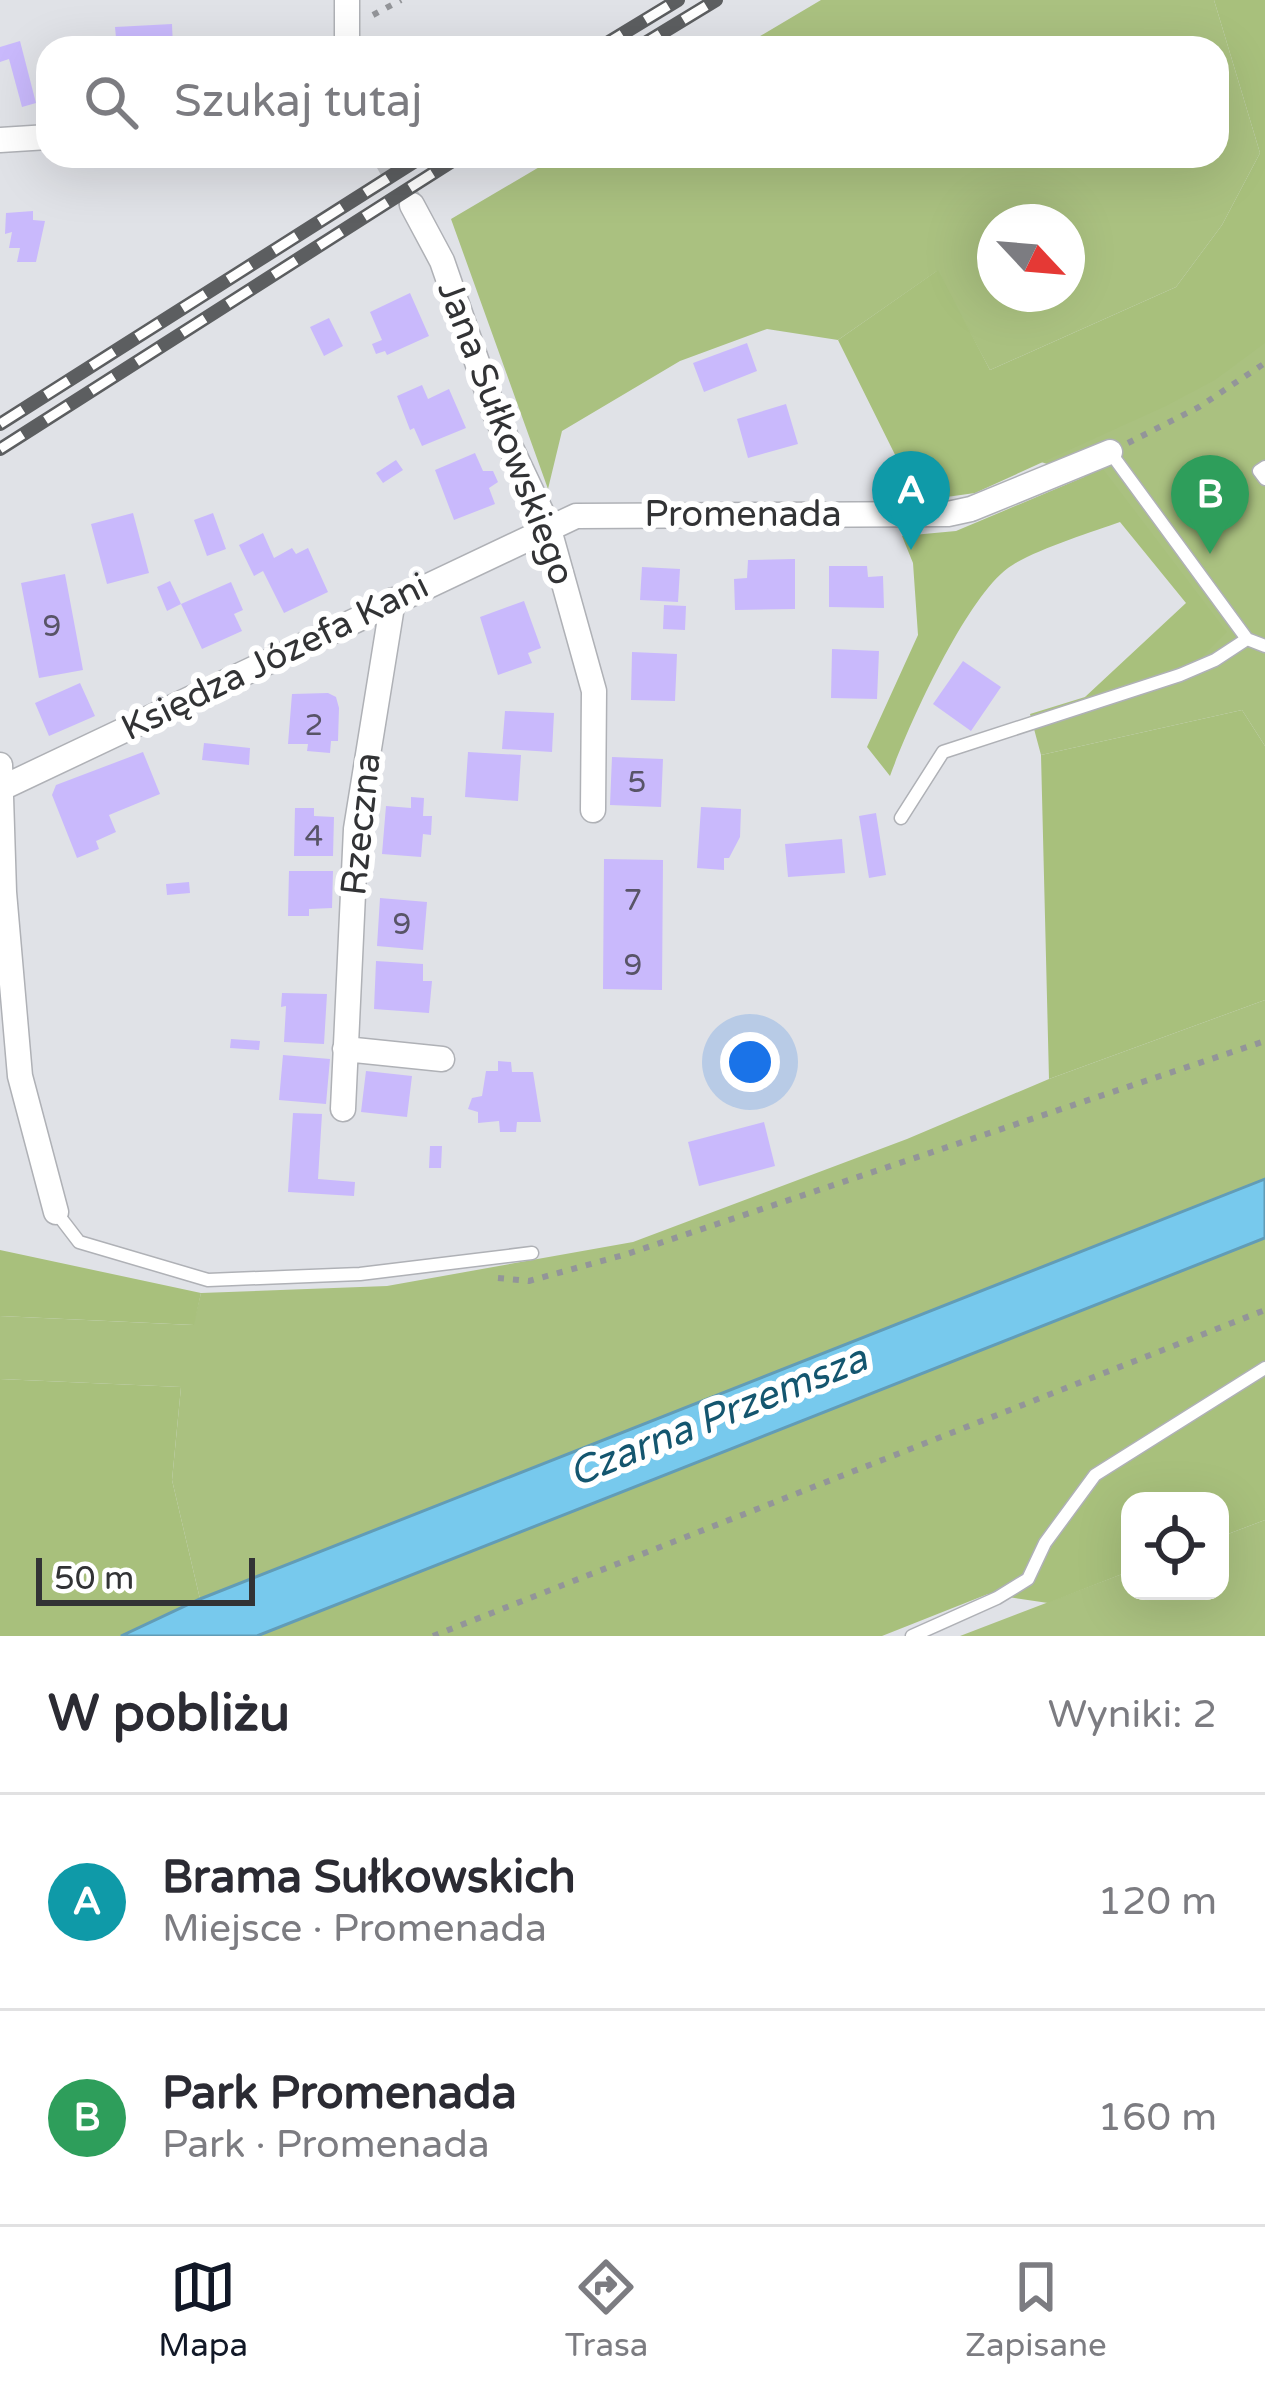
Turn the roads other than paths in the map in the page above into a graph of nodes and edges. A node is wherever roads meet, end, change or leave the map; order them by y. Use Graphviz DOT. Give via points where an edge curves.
graph roads {
  1 [pos="346,0"];
  2 [pos="346,36"];
  3 [pos="36,138"];
  4 [pos="0,140"];
  5 [pos="412,205"];
  6 [pos="1110,452"];
  7 [pos="1265,467"];
  8 [pos="1265,478"];
  9 [pos="548,526"];
  10 [pos="393,601"];
  11 [pos="1247,639"];
  12 [pos="1265,646"];
  13 [pos="1,777"];
  14 [pos="592,809"];
  15 [pos="901,818"];
  16 [pos="345,1048"];
  17 [pos="442,1059"];
  18 [pos="343,1108"];
  19 [pos="56,1212"];
  20 [pos="532,1253"];
  21 [pos="1265,1368"];
  22 [pos="912,1636"];
  1 -- 2 [label="street"];
  3 -- 4 [label="street"];
  5 -- 9 [label="street, Jana Sułkowskiego" via="442,260 495,414"];
  6 -- 9 [label="street, Promenada" via="948,514 576,516"];
  6 -- 11 [label="lane"];
  7 -- 8 [label="lane"];
  9 -- 10 [label="street, Księdza Józefa Kani"];
  9 -- 14 [label="street, Jana Sułkowskiego" via="594,691"];
  10 -- 13 [label="street, Księdza Józefa Kani"];
  10 -- 16 [label="street, Rzeczna" via="356,829"];
  11 -- 12 [label="lane"];
  11 -- 15 [label="lane" via="1180,675 943,752"];
  13 -- 19 [label="street" via="20,1076"];
  16 -- 17 [label="street"];
  16 -- 18 [label="street, Rzeczna"];
  19 -- 20 [label="lane" via="79,1242 208,1280 360,1274"];
  21 -- 22 [label="lane" via="1095,1475 1028,1579"];
}
